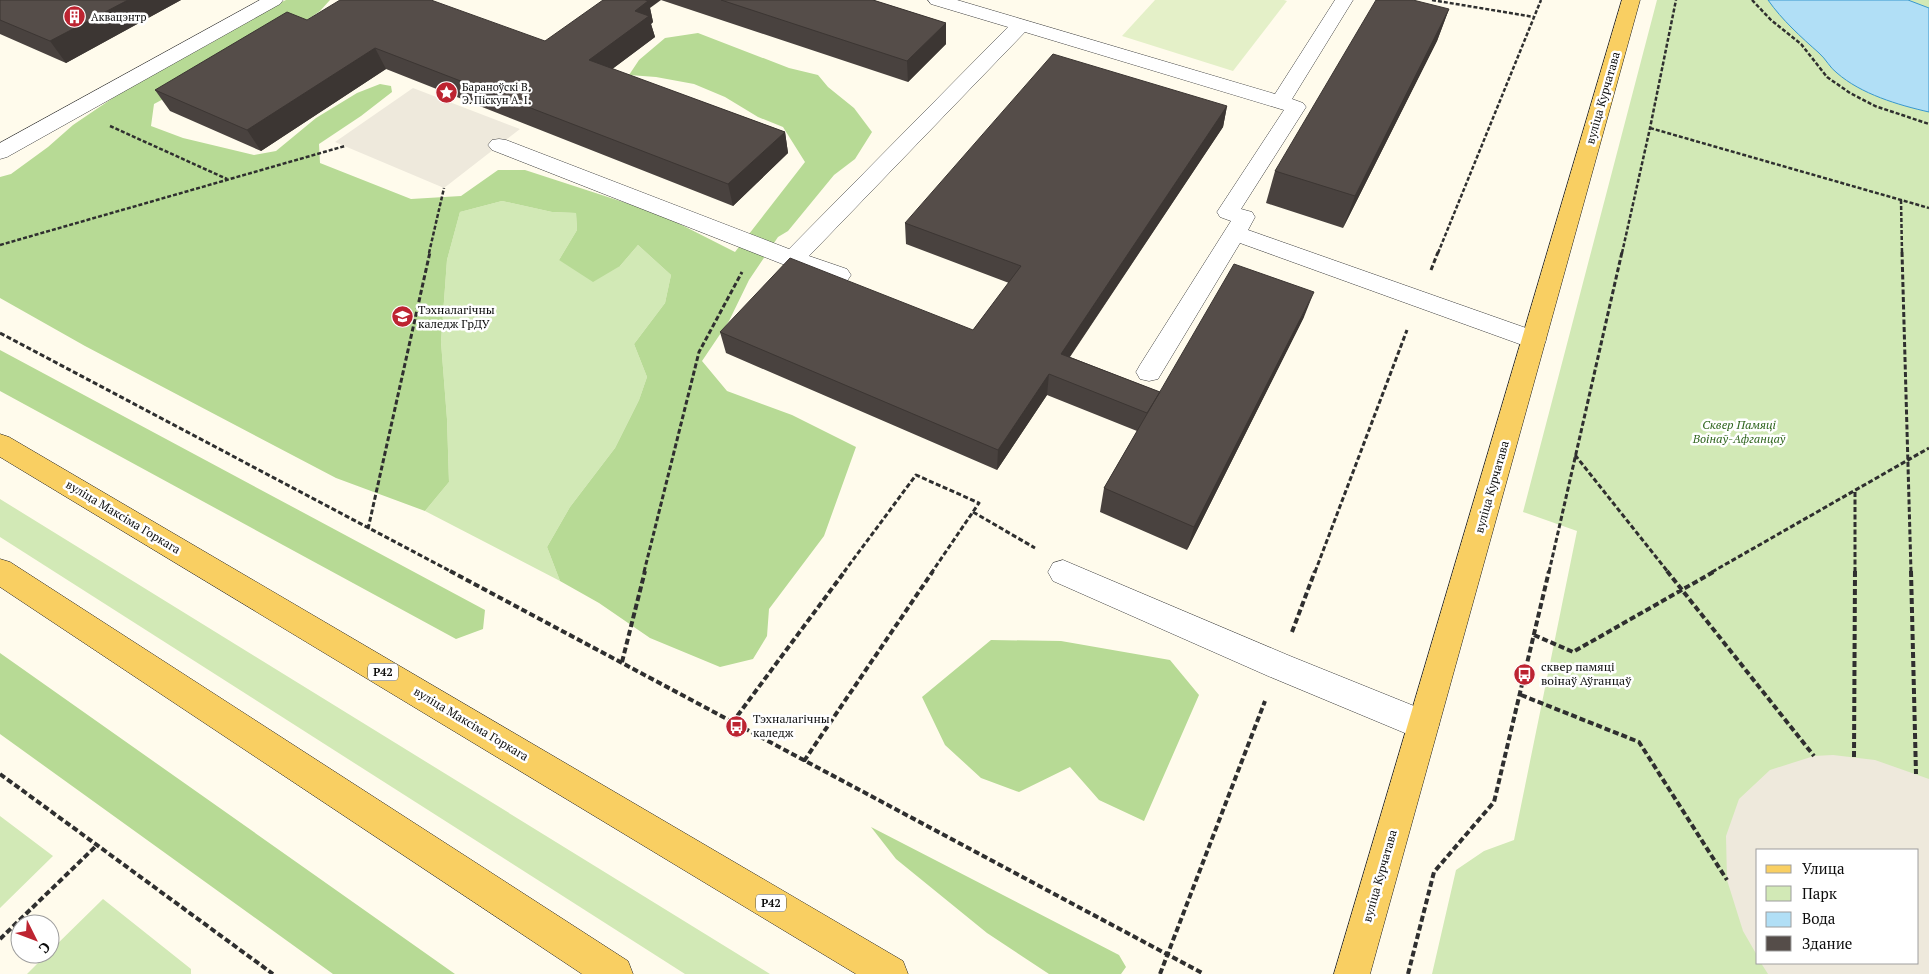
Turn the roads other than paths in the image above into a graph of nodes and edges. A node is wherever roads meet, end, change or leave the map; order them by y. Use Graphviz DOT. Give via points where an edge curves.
graph roads {
  1 [pos="274,0"];
  2 [pos="937,0"];
  3 [pos="1344,0"];
  4 [pos="1631,0"];
  5 [pos="1021,25"];
  6 [pos="1280,102"];
  7 [pos="499,145"];
  8 [pos="0,152"];
  9 [pos="1235,233"];
  10 [pos="793,259"];
  11 [pos="839,275"];
  12 [pos="1534,340"];
  13 [pos="1149,372"];
  14 [pos="0,444"];
  15 [pos="0,571"];
  16 [pos="1063,572"];
  17 [pos="1424,726"];
  18 [pos="615,974"];
  19 [pos="890,974"];
  20 [pos="1352,974"];
  1 -- 8 [label="lane"];
  2 -- 5 [label="lane"];
  3 -- 6 [label="lane"];
  4 -- 12 [label="main road, вуліца Курчатава"];
  5 -- 6 [label="lane"];
  5 -- 10 [label="lane"];
  6 -- 9 [label="lane" via="1296,107 1228,212 1244,217"];
  7 -- 10 [label="lane"];
  9 -- 12 [label="lane"];
  9 -- 13 [label="lane"];
  10 -- 11 [label="lane"];
  12 -- 17 [label="main road, вуліца Курчатава"];
  14 -- 19 [label="main road, вуліца Максіма Горкага / Р42"];
  15 -- 18 [label="main road"];
  16 -- 17 [label="lane"];
  17 -- 20 [label="main road, вуліца Курчатава"];
}
